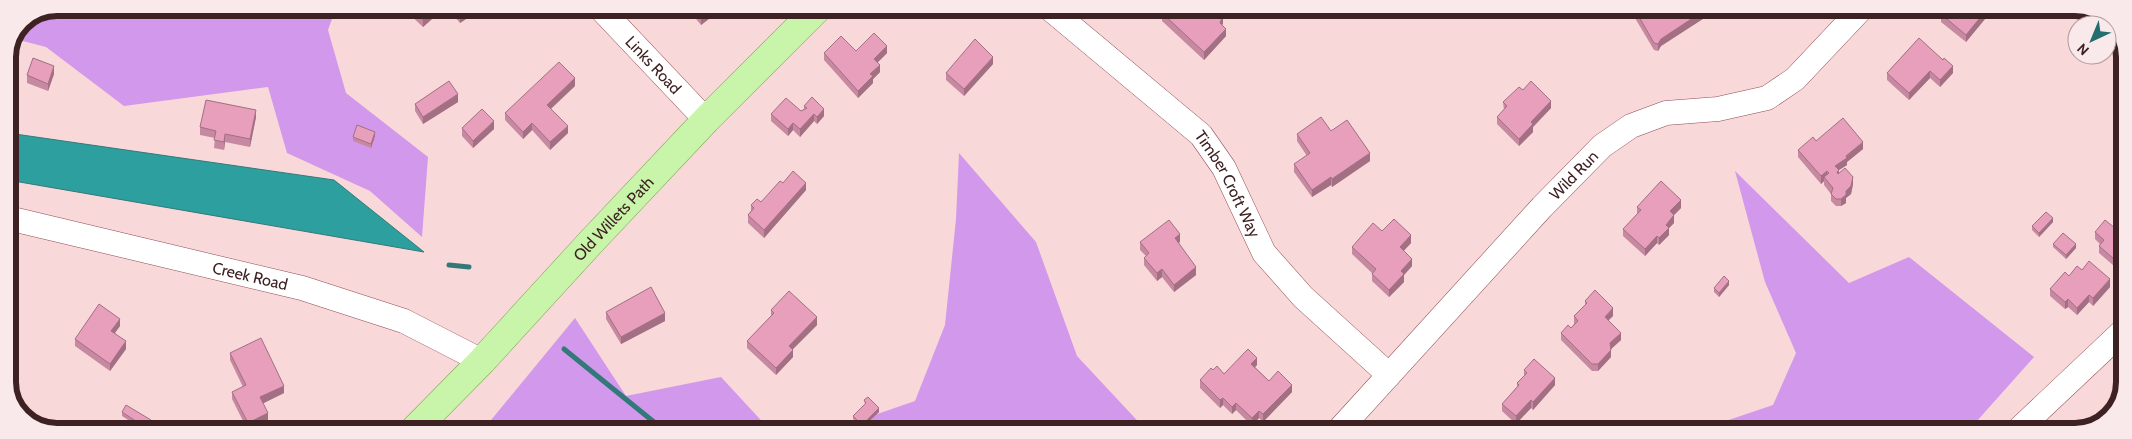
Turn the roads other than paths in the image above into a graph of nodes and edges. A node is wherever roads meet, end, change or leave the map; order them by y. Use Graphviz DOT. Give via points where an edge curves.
graph roads {
  1 [pos="608,16"];
  2 [pos="810,16"];
  3 [pos="1059,16"];
  4 [pos="1854,16"];
  5 [pos="706,120"];
  6 [pos="16,220"];
  7 [pos="2116,338"];
  8 [pos="482,362"];
  9 [pos="1389,375"];
  10 [pos="421,423"];
  11 [pos="1345,423"];
  12 [pos="2026,423"];
  1 -- 5 [label="street, Links Road"];
  2 -- 5 [label="main road, Old Willets Path"];
  3 -- 9 [label="street, Timber Croft Way" via="1201,135 1224,168 1264,253 1303,297"];
  4 -- 9 [label="street, Wild Run" via="1795,79 1767,98 1718,109 1666,113 1632,126 1602,146"];
  5 -- 8 [label="main road, Old Willets Path"];
  6 -- 8 [label="street, Creek Road" via="302,288 404,321"];
  7 -- 12 [label="street"];
  8 -- 10 [label="main road, Old Willets Path"];
  9 -- 11 [label="street, Wild Run"];
}
